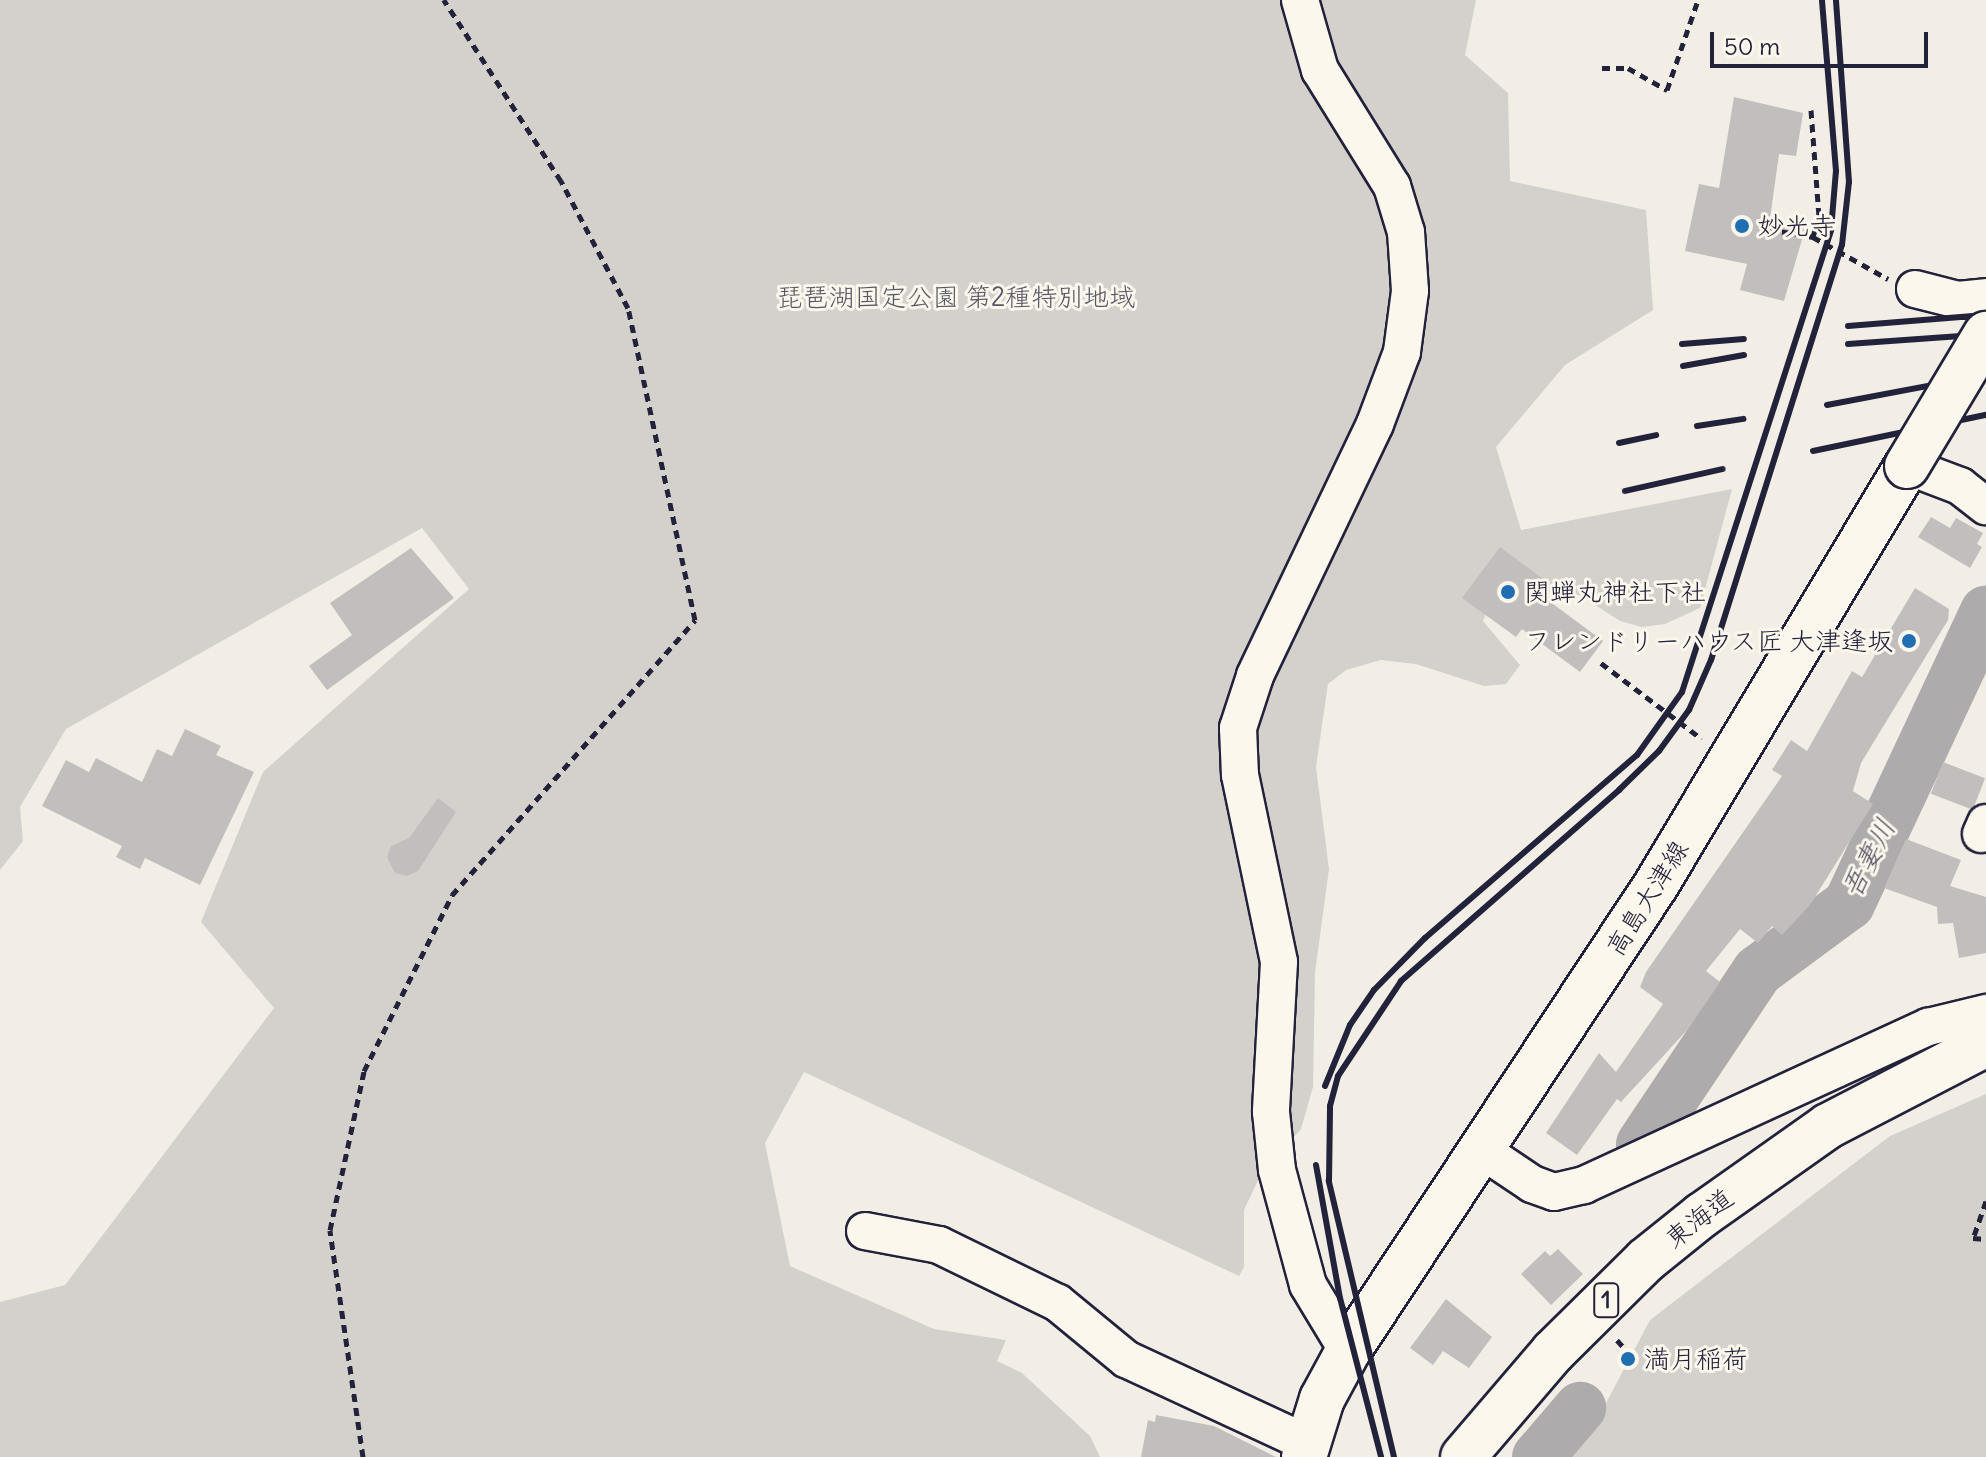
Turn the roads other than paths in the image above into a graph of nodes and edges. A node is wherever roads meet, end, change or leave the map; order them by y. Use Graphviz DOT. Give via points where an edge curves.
graph roads {
  1 [pos="1300,0"];
  2 [pos="1915,289"];
  3 [pos="1986,297"];
  4 [pos="1986,334"];
  5 [pos="1907,466"];
  6 [pos="1986,506"];
  7 [pos="1986,1013"];
  8 [pos="1986,1044"];
  9 [pos="1480,1149"];
  10 [pos="865,1231"];
  11 [pos="1348,1351"];
  12 [pos="1305,1450"];
  13 [pos="1463,1457"];
  1 -- 11 [label="street" via="1320,70 1392,186 1406,232 1410,291 1402,352 1375,424 1255,676 1238,728 1240,775 1279,962 1271,1112 1277,1170 1308,1285"];
  2 -- 3 [label="street" via="1958,300"];
  4 -- 5 [label="main road, 高島大津線, bridge"];
  5 -- 6 [label="street" via="1960,486"];
  5 -- 9 [label="main road, 高島大津線" via="1656,885"];
  7 -- 9 [label="street" via="1928,1027 1584,1185 1554,1192 1532,1184"];
  8 -- 13 [label="main road, 東海道 / 1" via="1828,1126 1702,1215 1646,1260 1553,1352"];
  9 -- 11 [label="main road, 高島大津線"];
  10 -- 12 [label="street" via="939,1245 1058,1303 1126,1359"];
  11 -- 12 [label="main road, 高島大津線"];
}
